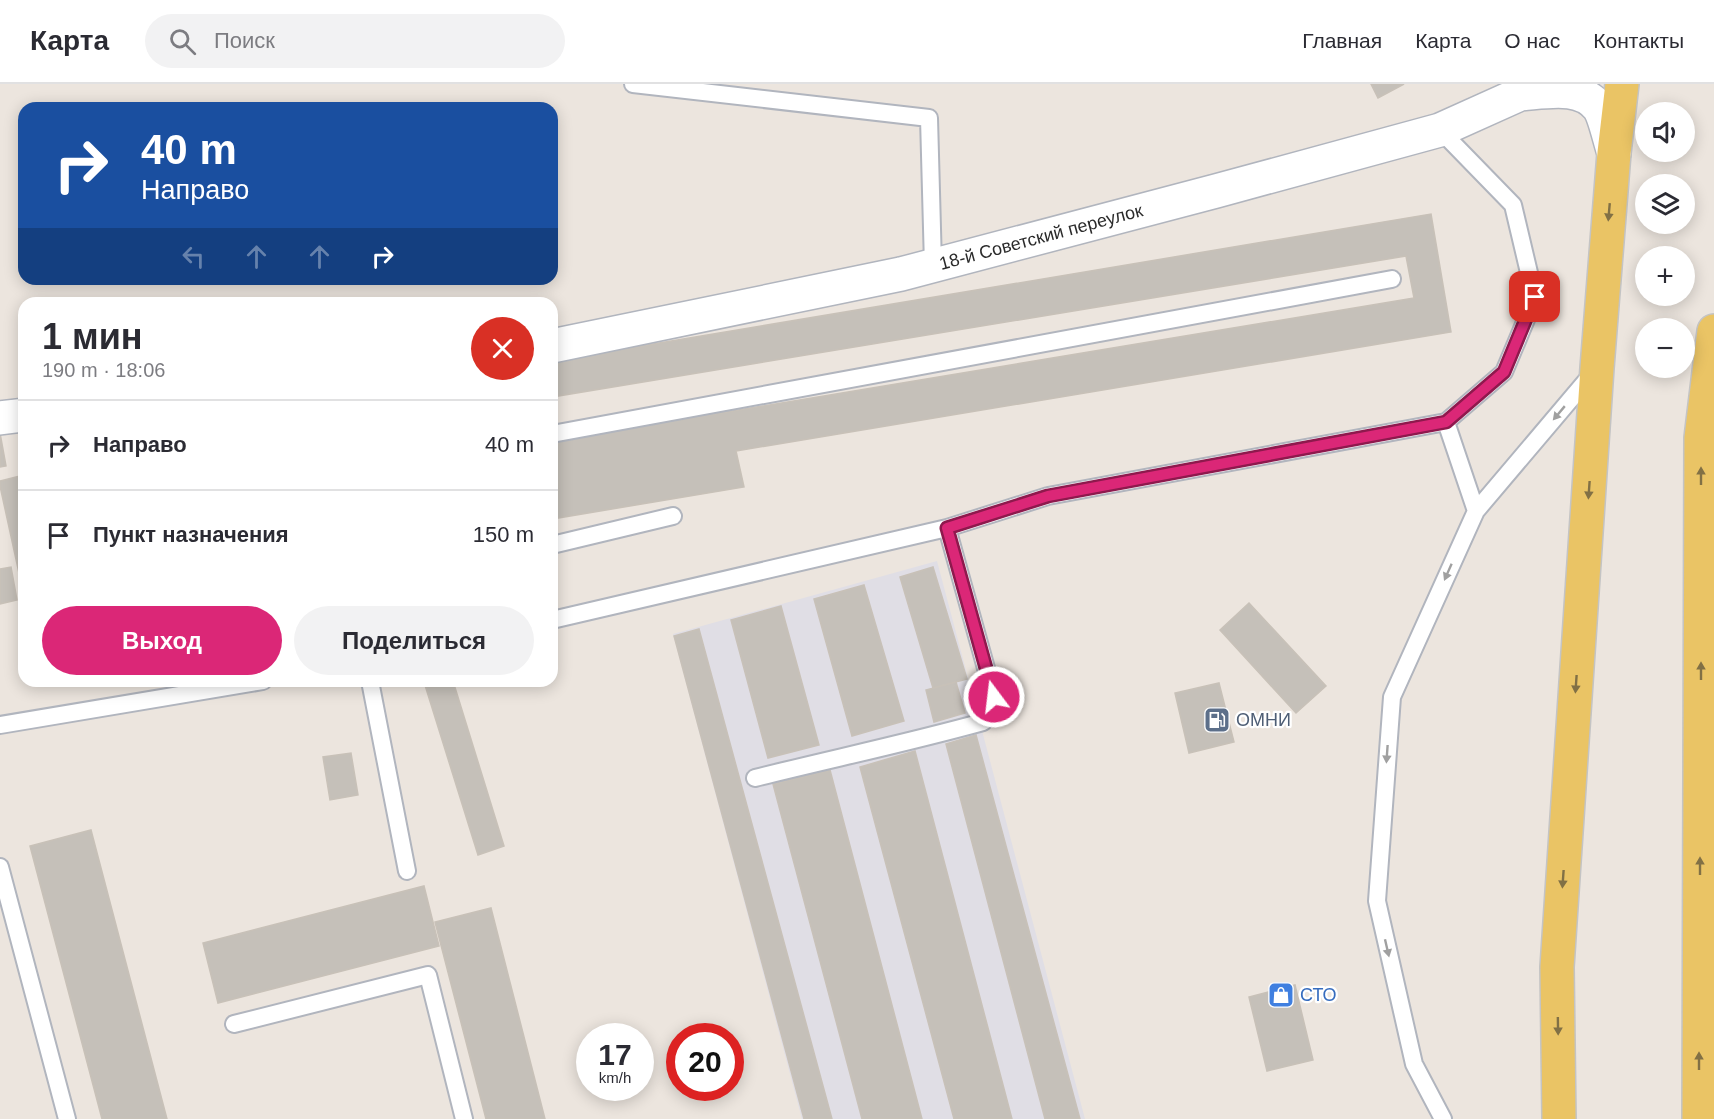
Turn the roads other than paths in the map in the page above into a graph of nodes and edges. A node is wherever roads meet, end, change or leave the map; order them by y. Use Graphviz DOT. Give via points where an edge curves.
graph roads {
  1 [pos="633,84"];
  2 [pos="1622,84"];
  3 [pos="1526,89"];
  4 [pos="1440,130"];
  5 [pos="1614,153"];
  6 [pos="933,265"];
  7 [pos="1392,279"];
  8 [pos="1714,331"];
  9 [pos="558,345"];
  10 [pos="1597,368"];
  11 [pos="18,416"];
  12 [pos="0,418"];
  13 [pos="1446,422"];
  14 [pos="558,433"];
  15 [pos="1476,511"];
  16 [pos="673,516"];
  17 [pos="947,528"];
  18 [pos="558,544"];
  19 [pos="558,619"];
  20 [pos="227,687"];
  21 [pos="371,687"];
  22 [pos="0,725"];
  23 [pos="755,778"];
  24 [pos="0,867"];
  25 [pos="408,871"];
  26 [pos="234,1024"];
  27 [pos="67,1119"];
  28 [pos="464,1119"];
  29 [pos="1443,1119"];
  30 [pos="1559,1119"];
  31 [pos="1699,1119"];
  1 -- 6 [label="lane" via="929,118"];
  2 -- 5 [label="main road"];
  3 -- 4 [label="street, 18-й Советский переулок"];
  3 -- 5 [label="street" via="1571,91 1587,96 1600,110"];
  4 -- 6 [label="street, 18-й Советский переулок"];
  4 -- 13 [label="lane" via="1513,205 1535,297 1504,372"];
  5 -- 10 [label="main road, one-way"];
  6 -- 9 [label="street, 18-й Советский переулок"];
  7 -- 14 [label="lane"];
  31 -- 8 [label="main road, one-way" via="1701,438"];
  10 -- 15 [label="lane, one-way"];
  10 -- 30 [label="main road, one-way" via="1557,967"];
  11 -- 12 [label="street"];
  13 -- 15 [label="lane"];
  13 -- 17 [label="lane" via="1048,496"];
  15 -- 29 [label="lane, one-way" via="1392,697 1377,901 1414,1064"];
  16 -- 18 [label="lane"];
  17 -- 19 [label="lane"];
  17 -- 23 [label="lane" via="994,697 983,722"];
  20 -- 22 [label="lane"];
  21 -- 25 [label="lane"];
  24 -- 27 [label="lane"];
  26 -- 28 [label="lane" via="428,975"];
}
